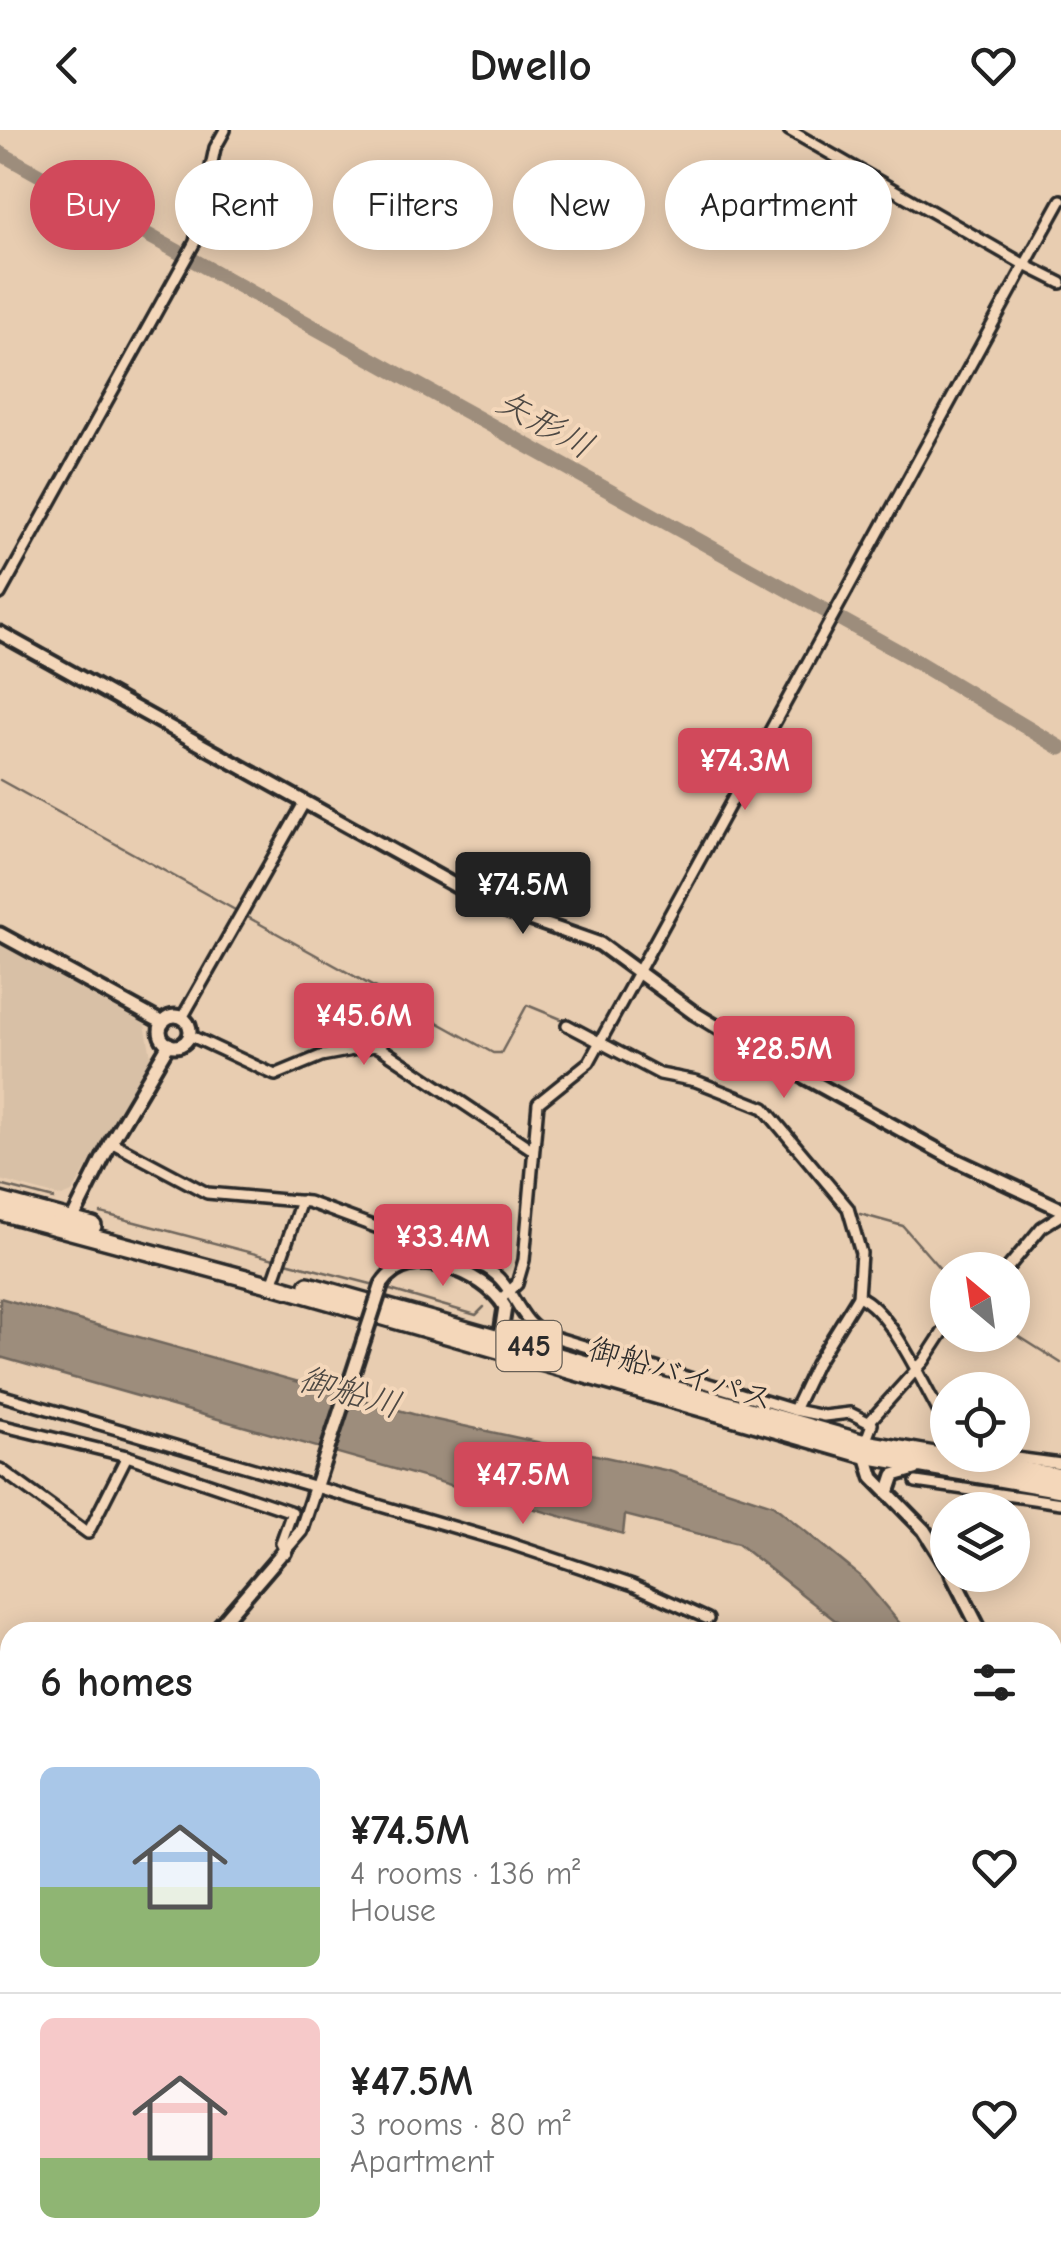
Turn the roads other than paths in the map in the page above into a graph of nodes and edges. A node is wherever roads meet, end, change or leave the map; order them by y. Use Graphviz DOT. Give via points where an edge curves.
graph roads {
  1 [pos="225,130"];
  2 [pos="790,130"];
  3 [pos="1061,200"];
  4 [pos="1026,264"];
  5 [pos="1061,284"];
  6 [pos="0,594"];
  7 [pos="0,633"];
  8 [pos="304,803"];
  9 [pos="0,934"];
  10 [pos="636,971"];
  11 [pos="182,1018"];
  12 [pos="162,1023"];
  13 [pos="567,1025"];
  14 [pos="190,1036"];
  15 [pos="598,1040"];
  16 [pos="169,1044"];
  17 [pos="111,1142"];
  18 [pos="533,1150"];
  19 [pos="0,1201"];
  20 [pos="301,1201"];
  21 [pos="0,1212"];
  22 [pos="1061,1212"];
  23 [pos="70,1225"];
  24 [pos="1021,1252"];
  25 [pos="274,1281"];
  26 [pos="512,1290"];
  27 [pos="858,1296"];
  28 [pos="500,1300"];
  29 [pos="500,1344"];
  30 [pos="930,1350"];
  31 [pos="916,1370"];
  32 [pos="0,1395"];
  33 [pos="930,1395"];
  34 [pos="794,1410"];
  35 [pos="870,1421"];
  36 [pos="0,1425"];
  37 [pos="865,1449"];
  38 [pos="127,1456"];
  39 [pos="1030,1460"];
  40 [pos="1061,1464"];
  41 [pos="0,1468"];
  42 [pos="930,1468"];
  43 [pos="930,1470"];
  44 [pos="948,1472"];
  45 [pos="1061,1477"];
  46 [pos="916,1482"];
  47 [pos="320,1483"];
  48 [pos="1061,1490"];
  49 [pos="888,1493"];
  50 [pos="1061,1503"];
  51 [pos="930,1540"];
  52 [pos="286,1553"];
  53 [pos="961,1592"];
  54 [pos="708,1619"];
  55 [pos="223,1622"];
  56 [pos="976,1622"];
  1 -- 6 [label="street" via="214,148 195,242"];
  2 -- 4 [label="street"];
  3 -- 4 [label="street"];
  4 -- 5 [label="street"];
  4 -- 10 [label="street"];
  7 -- 8 [label="street"];
  8 -- 10 [label="street" via="501,910 600,944"];
  8 -- 11 [label="street"];
  9 -- 12 [label="street"];
  10 -- 15 [label="street"];
  10 -- 22 [label="street" via="755,1050"];
  11 -- 12 [label="street"];
  11 -- 14 [label="street"];
  12 -- 16 [label="street" via="160,1033"];
  13 -- 15 [label="street"];
  14 -- 16 [label="street"];
  14 -- 18 [label="street" via="274,1076 321,1056 374,1046"];
  15 -- 18 [label="street" via="586,1065 538,1103"];
  15 -- 27 [label="street" via="660,1074 696,1081 768,1112 854,1218 861,1253"];
  16 -- 17 [label="street"];
  17 -- 20 [label="street" via="214,1196"];
  17 -- 23 [label="street"];
  18 -- 26 [label="street" via="524,1260"];
  19 -- 23 [label="highway, 御船バイパス / 445"];
  20 -- 25 [label="street"];
  20 -- 26 [label="street" via="486,1268"];
  21 -- 23 [label="highway, 御船バイパス / 445"];
  22 -- 24 [label="street"];
  23 -- 25 [label="highway, 御船バイパス / 445"];
  25 -- 29 [label="highway, 御船バイパス / 445"];
  26 -- 28 [label="street"];
  26 -- 34 [label="street" via="538,1331"];
  27 -- 31 [label="street" via="881,1313"];
  27 -- 34 [label="street"];
  28 -- 29 [label="street" via="506,1315"];
  28 -- 47 [label="street, bridge" via="449,1269 419,1261 394,1269 382,1284"];
  29 -- 37 [label="highway, 御船バイパス / 445"];
  30 -- 31 [label="street"];
  31 -- 33 [label="street"];
  31 -- 35 [label="street"];
  32 -- 47 [label="street"];
  34 -- 35 [label="street" via="850,1413"];
  35 -- 37 [label="street"];
  36 -- 38 [label="street"];
  37 -- 42 [label="highway, 御船バイパス / 445"];
  37 -- 45 [label="highway, 御船バイパス / 445"];
  37 -- 49 [label="street" via="873,1478"];
  38 -- 41 [label="street" via="88,1534"];
  38 -- 52 [label="street" via="292,1512 281,1543"];
  39 -- 40 [label="street"];
  43 -- 49 [label="street" via="905,1469 891,1478"];
  44 -- 48 [label="highway, 御船バイパス / 445"];
  46 -- 50 [label="street"];
  47 -- 52 [label="street"];
  47 -- 54 [label="street" via="633,1585"];
  49 -- 51 [label="street"];
  52 -- 55 [label="street"];
  53 -- 56 [label="street"];
}
